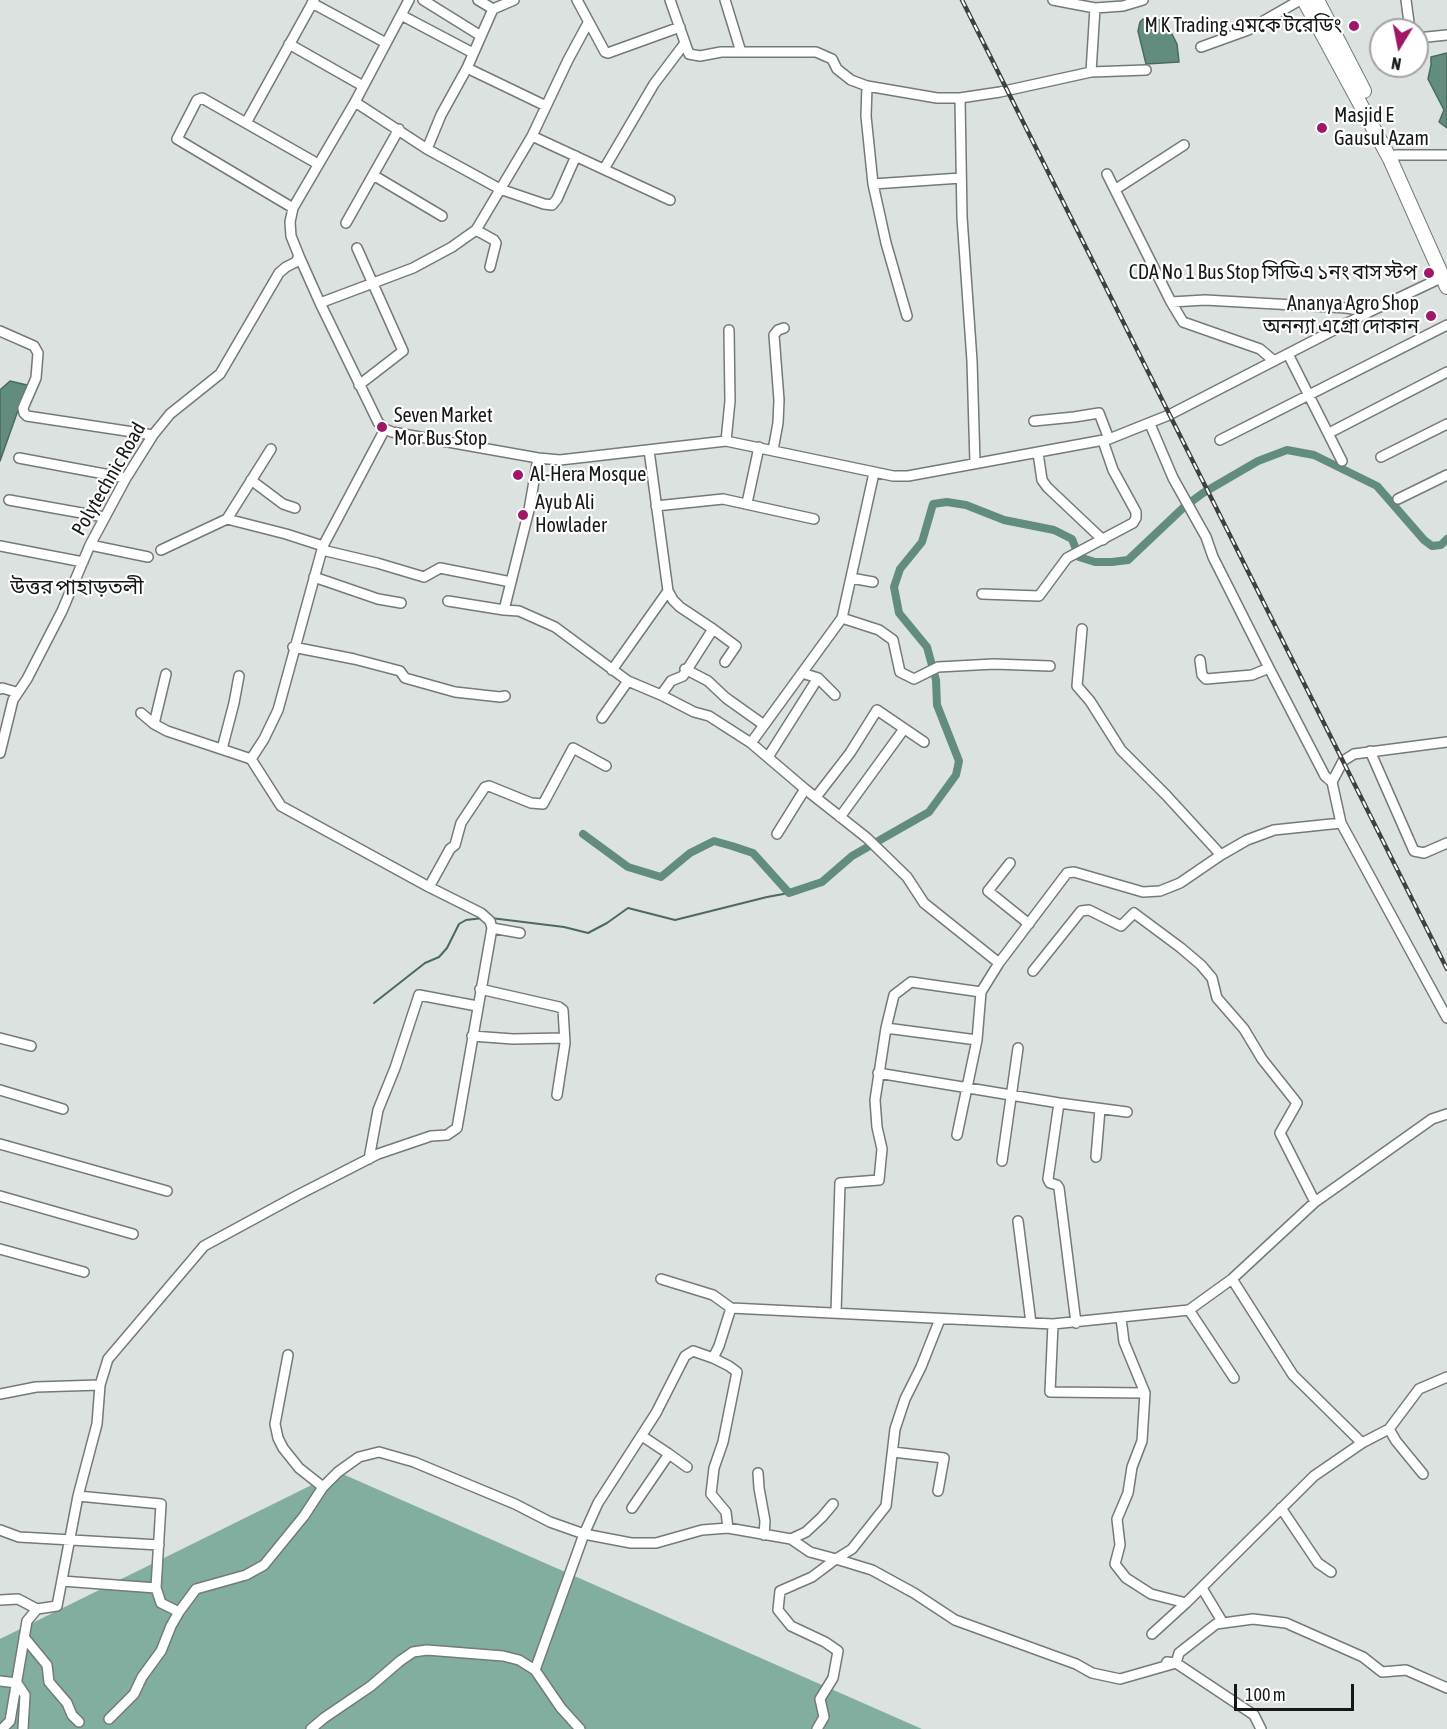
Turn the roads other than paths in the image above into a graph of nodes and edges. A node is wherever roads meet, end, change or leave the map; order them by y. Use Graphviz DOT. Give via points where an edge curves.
graph roads {
  1 [pos="409,0"];
  2 [pos="423,0"];
  3 [pos="478,0"];
  4 [pos="514,0"];
  5 [pos="577,0"];
  6 [pos="670,0"];
  7 [pos="725,0"];
  8 [pos="1053,0"];
  9 [pos="1143,0"];
  10 [pos="1302,0"];
  11 [pos="1317,0"];
  12 [pos="1406,0"];
  13 [pos="313,1"];
  14 [pos="1134,2"];
  15 [pos="1095,8"];
  16 [pos="493,9"];
  17 [pos="401,15"];
  18 [pos="1408,18"];
  19 [pos="588,23"];
  20 [pos="680,27"];
  21 [pos="1447,35"];
  22 [pos="481,36"];
  23 [pos="1429,37"];
  24 [pos="685,43"];
  25 [pos="289,44"];
  26 [pos="386,44"];
  27 [pos="1201,47"];
  28 [pos="741,52"];
  29 [pos="473,53"];
  30 [pos="466,68"];
  31 [pos="1146,70"];
  32 [pos="1091,72"];
  33 [pos="363,86"];
  34 [pos="867,86"];
  35 [pos="960,98"];
  36 [pos="355,102"];
  37 [pos="546,106"];
  38 [pos="246,123"];
  39 [pos="399,129"];
  40 [pos="532,136"];
  41 [pos="1184,145"];
  42 [pos="427,148"];
  43 [pos="1396,154"];
  44 [pos="576,156"];
  45 [pos="1447,156"];
  46 [pos="318,164"];
  47 [pos="604,169"];
  48 [pos="1107,174"];
  49 [pos="373,176"];
  50 [pos="961,178"];
  51 [pos="873,184"];
  52 [pos="500,189"];
  53 [pos="1116,189"];
  54 [pos="670,200"];
  55 [pos="293,208"];
  56 [pos="442,216"];
  57 [pos="346,223"];
  58 [pos="476,231"];
  59 [pos="357,248"];
  60 [pos="299,256"];
  61 [pos="1447,263"];
  62 [pos="490,267"];
  63 [pos="1445,282"];
  64 [pos="373,283"];
  65 [pos="1171,302"];
  66 [pos="320,303"];
  67 [pos="1369,312"];
  68 [pos="907,316"];
  69 [pos="1447,325"];
  70 [pos="784,328"];
  71 [pos="729,330"];
  72 [pos="0,331"];
  73 [pos="1288,354"];
  74 [pos="1274,361"];
  75 [pos="1447,372"];
  76 [pos="359,385"];
  77 [pos="1309,394"];
  78 [pos="1034,421"];
  79 [pos="1150,424"];
  80 [pos="1447,424"];
  81 [pos="385,429"];
  82 [pos="1329,433"];
  83 [pos="153,435"];
  84 [pos="1106,440"];
  85 [pos="1220,440"];
  86 [pos="726,441"];
  87 [pos="759,447"];
  88 [pos="271,449"];
  89 [pos="649,450"];
  90 [pos="773,450"];
  91 [pos="1038,453"];
  92 [pos="1381,457"];
  93 [pos="19,458"];
  94 [pos="538,458"];
  95 [pos="1342,461"];
  96 [pos="975,463"];
  97 [pos="874,473"];
  98 [pos="1447,476"];
  99 [pos="126,478"];
  100 [pos="251,480"];
  101 [pos="1398,499"];
  102 [pos="9,500"];
  103 [pos="747,503"];
  104 [pos="656,506"];
  105 [pos="295,508"];
  106 [pos="104,517"];
  107 [pos="227,519"];
  108 [pos="813,519"];
  109 [pos="1103,540"];
  110 [pos="90,545"];
  111 [pos="0,546"];
  112 [pos="322,548"];
  113 [pos="161,550"];
  114 [pos="148,557"];
  115 [pos="83,562"];
  116 [pos="314,577"];
  117 [pos="851,578"];
  118 [pos="511,582"];
  119 [pos="873,582"];
  120 [pos="668,591"];
  121 [pos="982,594"];
  122 [pos="448,601"];
  123 [pos="401,603"];
  124 [pos="504,610"];
  125 [pos="843,618"];
  126 [pos="712,629"];
  127 [pos="1082,629"];
  128 [pos="294,647"];
  129 [pos="1200,660"];
  130 [pos="725,662"];
  131 [pos="1050,666"];
  132 [pos="1269,668"];
  133 [pos="685,669"];
  134 [pos="612,670"];
  135 [pos="802,673"];
  136 [pos="165,674"];
  137 [pos="238,676"];
  138 [pos="818,678"];
  139 [pos="628,681"];
  140 [pos="0,689"];
  141 [pos="16,692"];
  142 [pos="662,695"];
  143 [pos="836,695"];
  144 [pos="505,696"];
  145 [pos="141,713"];
  146 [pos="602,718"];
  147 [pos="154,724"];
  148 [pos="764,725"];
  149 [pos="904,729"];
  150 [pos="924,742"];
  151 [pos="1447,742"];
  152 [pos="751,743"];
  153 [pos="222,748"];
  154 [pos="1370,751"];
  155 [pos="0,753"];
  156 [pos="768,757"];
  157 [pos="252,759"];
  158 [pos="606,766"];
  159 [pos="1332,782"];
  160 [pos="805,789"];
  161 [pos="816,797"];
  162 [pos="840,817"];
  163 [pos="1341,823"];
  164 [pos="777,834"];
  165 [pos="1447,843"];
  166 [pos="1221,855"];
  167 [pos="1010,863"];
  168 [pos="429,887"];
  169 [pos="1029,924"];
  170 [pos="491,925"];
  171 [pos="520,933"];
  172 [pos="999,963"];
  173 [pos="1033,971"];
  174 [pos="480,989"];
  175 [pos="981,992"];
  176 [pos="477,1006"];
  177 [pos="1447,1018"];
  178 [pos="886,1028"];
  179 [pos="472,1036"];
  180 [pos="0,1038"];
  181 [pos="563,1038"];
  182 [pos="977,1040"];
  183 [pos="31,1046"];
  184 [pos="1018,1048"];
  185 [pos="878,1073"];
  186 [pos="967,1088"];
  187 [pos="0,1090"];
  188 [pos="557,1095"];
  189 [pos="1011,1095"];
  190 [pos="1059,1103"];
  191 [pos="63,1109"];
  192 [pos="1100,1109"];
  193 [pos="1127,1112"];
  194 [pos="1447,1114"];
  195 [pos="957,1135"];
  196 [pos="0,1144"];
  197 [pos="1096,1157"];
  198 [pos="369,1159"];
  199 [pos="1002,1161"];
  200 [pos="167,1191"];
  201 [pos="0,1196"];
  202 [pos="1316,1202"];
  203 [pos="1018,1221"];
  204 [pos="133,1234"];
  205 [pos="0,1250"];
  206 [pos="84,1272"];
  207 [pos="661,1279"];
  208 [pos="1232,1279"];
  209 [pos="731,1308"];
  210 [pos="1189,1310"];
  211 [pos="836,1313"];
  212 [pos="1121,1318"];
  213 [pos="940,1319"];
  214 [pos="1031,1323"];
  215 [pos="1076,1323"];
  216 [pos="1053,1324"];
  217 [pos="288,1355"];
  218 [pos="713,1358"];
  219 [pos="1447,1377"];
  220 [pos="1234,1378"];
  221 [pos="100,1385"];
  222 [pos="1145,1393"];
  223 [pos="0,1394"];
  224 [pos="1389,1429"];
  225 [pos="642,1436"];
  226 [pos="1362,1443"];
  227 [pos="893,1452"];
  228 [pos="669,1454"];
  229 [pos="687,1467"];
  230 [pos="758,1473"];
  231 [pos="1423,1474"];
  232 [pos="323,1487"];
  233 [pos="938,1491"];
  234 [pos="78,1496"];
  235 [pos="832,1504"];
  236 [pos="632,1508"];
  237 [pos="1281,1508"];
  238 [pos="728,1528"];
  239 [pos="0,1530"];
  240 [pos="584,1534"];
  241 [pos="764,1535"];
  242 [pos="791,1539"];
  243 [pos="69,1540"];
  244 [pos="159,1545"];
  245 [pos="836,1559"];
  246 [pos="1331,1572"];
  247 [pos="62,1581"];
  248 [pos="156,1588"];
  249 [pos="1202,1588"];
  250 [pos="0,1600"];
  251 [pos="1186,1603"];
  252 [pos="37,1610"];
  253 [pos="179,1612"];
  254 [pos="1223,1623"];
  255 [pos="1152,1634"];
  256 [pos="24,1637"];
  257 [pos="1172,1662"];
  258 [pos="535,1670"];
  259 [pos="0,1681"];
  260 [pos="17,1683"];
  261 [pos="1447,1688"];
  262 [pos="109,1719"];
  263 [pos="79,1722"];
  264 [pos="2,1729"];
  265 [pos="23,1729"];
  266 [pos="311,1729"];
  267 [pos="580,1729"];
  268 [pos="818,1729"];
  269 [pos="1261,1729"];
  1 -- 17 [label="street"];
  2 -- 22 [label="street"];
  3 -- 16 [label="street"];
  4 -- 16 [label="street"];
  5 -- 19 [label="street"];
  6 -- 20 [label="street"];
  7 -- 28 [label="street"];
  8 -- 15 [label="street"];
  9 -- 14 [label="street"];
  10 -- 27 [label="street" via="1248,30"];
  10 -- 63 [label="highway" via="1390,159"];
  11 -- 43 [label="highway"];
  12 -- 18 [label="street"];
  13 -- 25 [label="street"];
  13 -- 26 [label="street"];
  14 -- 15 [label="street"];
  15 -- 32 [label="street"];
  16 -- 22 [label="street"];
  17 -- 26 [label="street"];
  17 -- 29 [label="street"];
  19 -- 20 [label="street" via="608,53"];
  19 -- 37 [label="street"];
  20 -- 24 [label="street"];
  21 -- 23 [label="street"];
  22 -- 29 [label="street"];
  24 -- 28 [label="street" via="689,54 700,56"];
  24 -- 47 [label="street" via="654,84"];
  25 -- 33 [label="street"];
  25 -- 38 [label="street"];
  26 -- 33 [label="street"];
  28 -- 34 [label="street" via="816,52 832,59 837,69 851,80"];
  29 -- 30 [label="street"];
  30 -- 37 [label="street"];
  30 -- 42 [label="street"];
  31 -- 32 [label="street"];
  32 -- 35 [label="street"];
  33 -- 36 [label="street"];
  34 -- 35 [label="street" via="937,99"];
  34 -- 51 [label="street"];
  35 -- 50 [label="street"];
  36 -- 39 [label="street"];
  36 -- 46 [label="street"];
  37 -- 40 [label="street"];
  38 -- 46 [label="street"];
  38 -- 55 [label="street" via="199,98 177,139"];
  39 -- 42 [label="street"];
  39 -- 49 [label="street"];
  40 -- 44 [label="street"];
  40 -- 52 [label="street"];
  41 -- 53 [label="street"];
  42 -- 52 [label="street"];
  43 -- 45 [label="street"];
  43 -- 61 [label="highway"];
  44 -- 47 [label="street"];
  44 -- 52 [label="street" via="552,205"];
  46 -- 55 [label="street"];
  47 -- 54 [label="street"];
  48 -- 53 [label="street"];
  49 -- 56 [label="street"];
  49 -- 57 [label="street"];
  50 -- 51 [label="street"];
  50 -- 96 [label="street"];
  51 -- 68 [label="street"];
  52 -- 58 [label="street"];
  53 -- 65 [label="street"];
  55 -- 60 [label="street" via="291,236"];
  58 -- 62 [label="street" via="496,243"];
  58 -- 64 [label="street" via="434,257"];
  59 -- 64 [label="street"];
  60 -- 66 [label="street"];
  60 -- 83 [label="street, Polytechnic Road" via="279,273 220,375 170,414"];
  63 -- 67 [label="street"];
  64 -- 66 [label="street"];
  64 -- 76 [label="street" via="403,351"];
  65 -- 67 [label="street" via="1205,300"];
  65 -- 74 [label="street" via="1183,322 1260,349"];
  66 -- 76 [label="street"];
  67 -- 73 [label="street"];
  69 -- 77 [label="street"];
  70 -- 90 [label="street" via="774,335 779,400"];
  71 -- 86 [label="street"];
  72 -- 83 [label="street" via="34,346 38,353 36,378 23,408 27,416"];
  73 -- 74 [label="street"];
  73 -- 77 [label="street"];
  74 -- 79 [label="street"];
  75 -- 82 [label="street"];
  76 -- 81 [label="street"];
  77 -- 82 [label="street"];
  77 -- 85 [label="street"];
  78 -- 84 [label="street" via="1099,413"];
  79 -- 84 [label="street"];
  79 -- 132 [label="street"];
  80 -- 92 [label="street"];
  81 -- 94 [label="street"];
  81 -- 112 [label="street"];
  82 -- 95 [label="street"];
  83 -- 99 [label="street, Polytechnic Road"];
  84 -- 91 [label="street"];
  84 -- 109 [label="street" via="1113,470 1136,518"];
  86 -- 87 [label="street"];
  86 -- 89 [label="street"];
  87 -- 90 [label="street"];
  87 -- 103 [label="street"];
  88 -- 100 [label="street"];
  89 -- 94 [label="street" via="560,460"];
  89 -- 104 [label="street"];
  90 -- 97 [label="street"];
  91 -- 96 [label="street"];
  91 -- 109 [label="street" via="1042,480 1047,487"];
  93 -- 99 [label="street"];
  94 -- 118 [label="street"];
  96 -- 97 [label="street" via="908,476"];
  97 -- 117 [label="street"];
  98 -- 101 [label="street"];
  99 -- 106 [label="street, Polytechnic Road"];
  100 -- 105 [label="street" via="283,504"];
  100 -- 107 [label="street"];
  102 -- 106 [label="street"];
  103 -- 104 [label="street" via="723,499"];
  103 -- 108 [label="street"];
  104 -- 120 [label="street"];
  106 -- 110 [label="street, Polytechnic Road"];
  107 -- 112 [label="street"];
  107 -- 113 [label="street"];
  109 -- 121 [label="street" via="1067,558 1039,596"];
  110 -- 114 [label="street"];
  110 -- 115 [label="street, Polytechnic Road"];
  111 -- 115 [label="street"];
  112 -- 116 [label="street"];
  112 -- 118 [label="street" via="424,577 440,568"];
  115 -- 141 [label="street, Polytechnic Road" via="52,631"];
  116 -- 123 [label="street"];
  116 -- 128 [label="street"];
  117 -- 119 [label="street"];
  117 -- 125 [label="street"];
  118 -- 124 [label="street"];
  120 -- 126 [label="street" via="680,607"];
  120 -- 134 [label="street"];
  122 -- 124 [label="street"];
  124 -- 134 [label="street" via="519,611 555,627"];
  125 -- 131 [label="street" via="879,630 893,640 900,672 914,679 933,669 994,664"];
  125 -- 135 [label="street"];
  126 -- 130 [label="street" via="736,646"];
  126 -- 133 [label="street"];
  127 -- 166 [label="street" via="1077,686 1121,750"];
  128 -- 144 [label="street" via="400,671 405,678 455,692"];
  128 -- 157 [label="street" via="278,710"];
  129 -- 132 [label="street" via="1206,679 1252,675"];
  132 -- 159 [label="street" via="1325,776"];
  133 -- 142 [label="street"];
  133 -- 148 [label="street" via="708,681"];
  134 -- 139 [label="street"];
  135 -- 138 [label="street"];
  135 -- 148 [label="street"];
  136 -- 147 [label="street"];
  137 -- 153 [label="street"];
  138 -- 143 [label="street"];
  138 -- 156 [label="street"];
  139 -- 142 [label="street"];
  139 -- 146 [label="street"];
  140 -- 141 [label="street"];
  141 -- 155 [label="street, Polytechnic Road"];
  142 -- 152 [label="street" via="710,716"];
  145 -- 147 [label="street"];
  147 -- 153 [label="street"];
  148 -- 152 [label="street"];
  149 -- 150 [label="street"];
  149 -- 161 [label="street" via="877,710"];
  149 -- 162 [label="street"];
  151 -- 154 [label="street"];
  152 -- 156 [label="street"];
  153 -- 157 [label="street"];
  154 -- 159 [label="street" via="1342,761"];
  154 -- 165 [label="street" via="1414,851 1424,853"];
  156 -- 160 [label="street"];
  157 -- 168 [label="street" via="281,806"];
  158 -- 168 [label="street" via="573,748 543,804 485,787 461,823 455,845"];
  159 -- 163 [label="street"];
  160 -- 161 [label="street"];
  160 -- 164 [label="street"];
  161 -- 162 [label="street"];
  162 -- 172 [label="street" via="907,877 924,903"];
  163 -- 166 [label="street" via="1274,830"];
  163 -- 177 [label="street"];
  166 -- 169 [label="street" via="1180,883 1160,891 1143,892 1067,873"];
  167 -- 169 [label="street" via="988,891"];
  168 -- 170 [label="street" via="481,913"];
  169 -- 172 [label="street"];
  170 -- 171 [label="street"];
  170 -- 174 [label="street"];
  172 -- 175 [label="street"];
  173 -- 202 [label="street" via="1081,911 1089,910 1121,926 1134,913 1181,948 1212,978 1217,998 1297,1103 1280,1133"];
  174 -- 176 [label="street"];
  174 -- 181 [label="street" via="559,1007 563,1010"];
  175 -- 178 [label="street" via="911,982 894,994"];
  175 -- 182 [label="street"];
  176 -- 179 [label="street"];
  176 -- 198 [label="street" via="419,995 378,1110"];
  178 -- 182 [label="street"];
  178 -- 185 [label="street"];
  179 -- 181 [label="street"];
  179 -- 198 [label="street" via="457,1128"];
  180 -- 183 [label="street"];
  181 -- 188 [label="street"];
  182 -- 186 [label="street"];
  184 -- 189 [label="street"];
  185 -- 186 [label="street"];
  185 -- 211 [label="street" via="874,1100 882,1149 879,1180 840,1183"];
  186 -- 189 [label="street"];
  186 -- 195 [label="street"];
  187 -- 191 [label="street"];
  189 -- 190 [label="street"];
  189 -- 199 [label="street"];
  190 -- 192 [label="street"];
  190 -- 215 [label="street" via="1048,1179 1059,1188"];
  192 -- 193 [label="street"];
  192 -- 197 [label="street"];
  194 -- 202 [label="street" via="1432,1119"];
  196 -- 200 [label="street"];
  198 -- 221 [label="street" via="204,1246 108,1359"];
  201 -- 204 [label="street"];
  202 -- 208 [label="street"];
  203 -- 214 [label="street"];
  205 -- 206 [label="street"];
  207 -- 209 [label="street" via="713,1295"];
  208 -- 210 [label="street"];
  208 -- 226 [label="street" via="1293,1375"];
  209 -- 211 [label="street"];
  209 -- 218 [label="street"];
  210 -- 212 [label="street"];
  210 -- 220 [label="street"];
  211 -- 213 [label="street"];
  212 -- 215 [label="street"];
  212 -- 222 [label="street" via="1124,1342"];
  213 -- 214 [label="street"];
  213 -- 227 [label="street" via="905,1399"];
  214 -- 216 [label="street"];
  215 -- 216 [label="street"];
  216 -- 222 [label="street" via="1050,1392"];
  217 -- 232 [label="street" via="275,1424 278,1438 299,1468"];
  218 -- 225 [label="street" via="693,1351 685,1356"];
  218 -- 238 [label="street" via="737,1372 711,1494 726,1512"];
  219 -- 224 [label="street" via="1419,1389"];
  221 -- 223 [label="street" via="36,1387"];
  221 -- 234 [label="street" via="98,1424"];
  222 -- 251 [label="street" via="1142,1441 1117,1519 1120,1545 1115,1564 1126,1578 1151,1594"];
  224 -- 226 [label="street"];
  224 -- 231 [label="street"];
  225 -- 228 [label="street"];
  225 -- 240 [label="street" via="598,1503"];
  226 -- 237 [label="street" via="1314,1476"];
  227 -- 233 [label="street" via="944,1458"];
  227 -- 245 [label="street" via="886,1506 852,1549"];
  228 -- 229 [label="street"];
  228 -- 236 [label="street"];
  230 -- 241 [label="street"];
  232 -- 240 [label="street" via="359,1457 379,1452 414,1462"];
  232 -- 253 [label="street" via="264,1565 246,1575 196,1589"];
  234 -- 243 [label="street"];
  234 -- 244 [label="street" via="161,1504"];
  235 -- 242 [label="street" via="806,1532"];
  237 -- 246 [label="street" via="1318,1563"];
  237 -- 249 [label="street"];
  238 -- 240 [label="street" via="702,1530 656,1543 631,1543"];
  238 -- 241 [label="street"];
  239 -- 243 [label="street" via="19,1537"];
  240 -- 258 [label="street"];
  241 -- 242 [label="street"];
  242 -- 245 [label="street" via="810,1552"];
  243 -- 244 [label="street"];
  243 -- 247 [label="street"];
  244 -- 248 [label="street"];
  245 -- 257 [label="street" via="872,1570 955,1620 1092,1673 1120,1679"];
  245 -- 268 [label="street" via="780,1591 778,1601 778,1610 790,1626 838,1651 833,1678 820,1699 824,1717"];
  247 -- 248 [label="street"];
  247 -- 252 [label="street" via="57,1606"];
  248 -- 253 [label="street" via="161,1603"];
  249 -- 251 [label="street"];
  249 -- 254 [label="street"];
  250 -- 252 [label="street" via="18,1599"];
  251 -- 255 [label="street"];
  252 -- 256 [label="street" via="27,1621"];
  253 -- 262 [label="street" via="134,1694"];
  254 -- 257 [label="street" via="1216,1624"];
  254 -- 261 [label="street" via="1286,1623 1363,1657 1382,1672 1406,1670"];
  256 -- 260 [label="street"];
  256 -- 263 [label="street" via="47,1665 50,1682"];
  257 -- 269 [label="street" via="1254,1715"];
  258 -- 266 [label="street" via="503,1656 413,1652"];
  258 -- 267 [label="street"];
  259 -- 260 [label="street"];
  260 -- 264 [label="street" via="10,1721"];
  260 -- 265 [label="street" via="25,1695"];
}
